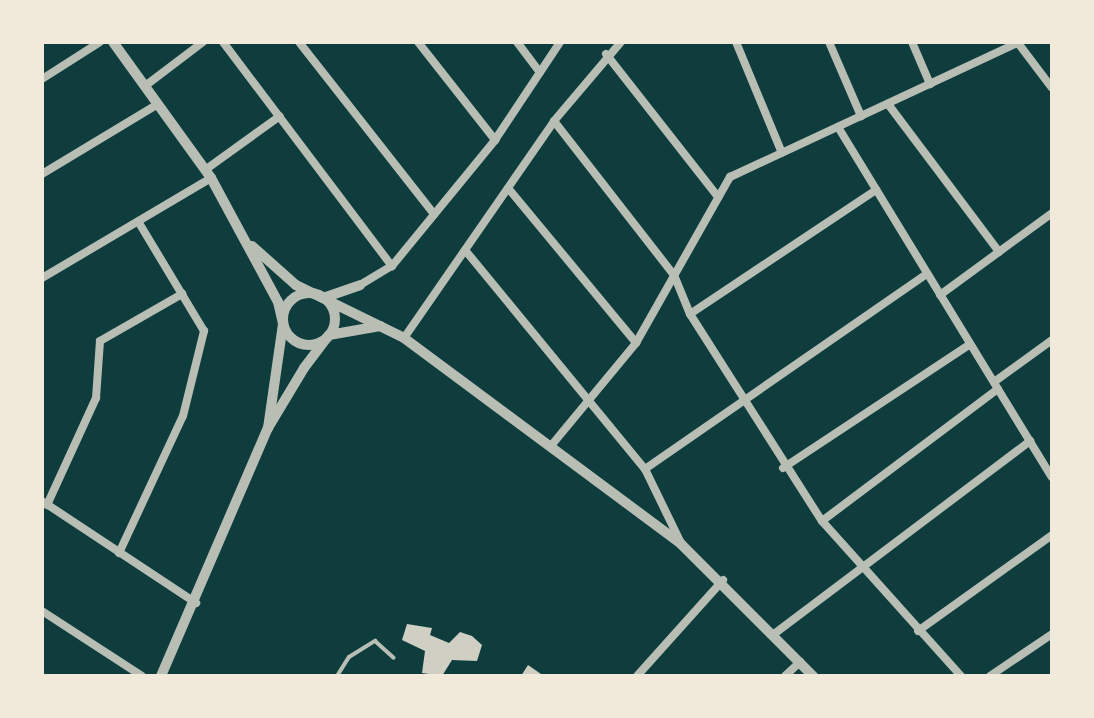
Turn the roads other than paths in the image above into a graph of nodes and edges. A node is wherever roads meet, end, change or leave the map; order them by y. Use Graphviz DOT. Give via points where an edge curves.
graph roads {
  1 [pos="100,42"];
  2 [pos="113,42"];
  3 [pos="203,42"];
  4 [pos="223,42"];
  5 [pos="299,42"];
  6 [pos="418,42"];
  7 [pos="517,42"];
  8 [pos="560,42"];
  9 [pos="621,42"];
  10 [pos="736,42"];
  11 [pos="829,42"];
  12 [pos="912,42"];
  13 [pos="993,42"];
  14 [pos="1019,42"];
  15 [pos="997,53"];
  16 [pos="606,54"];
  17 [pos="540,72"];
  18 [pos="42,79"];
  19 [pos="930,84"];
  20 [pos="145,86"];
  21 [pos="1052,88"];
  22 [pos="158,104"];
  23 [pos="888,104"];
  24 [pos="280,116"];
  25 [pos="861,116"];
  26 [pos="554,121"];
  27 [pos="838,127"];
  28 [pos="495,140"];
  29 [pos="782,153"];
  30 [pos="42,174"];
  31 [pos="208,174"];
  32 [pos="508,188"];
  33 [pos="876,190"];
  34 [pos="718,197"];
  35 [pos="1052,213"];
  36 [pos="434,214"];
  37 [pos="139,223"];
  38 [pos="252,246"];
  39 [pos="465,250"];
  40 [pos="999,252"];
  41 [pos="392,266"];
  42 [pos="927,274"];
  43 [pos="674,275"];
  44 [pos="42,278"];
  45 [pos="360,285"];
  46 [pos="182,294"];
  47 [pos="940,295"];
  48 [pos="323,298"];
  49 [pos="690,314"];
  50 [pos="283,324"];
  51 [pos="382,326"];
  52 [pos="329,335"];
  53 [pos="404,338"];
  54 [pos="1052,340"];
  55 [pos="636,343"];
  56 [pos="970,344"];
  57 [pos="996,385"];
  58 [pos="743,399"];
  59 [pos="591,402"];
  60 [pos="268,428"];
  61 [pos="1030,441"];
  62 [pos="550,447"];
  63 [pos="783,468"];
  64 [pos="645,469"];
  65 [pos="1052,477"];
  66 [pos="45,503"];
  67 [pos="822,521"];
  68 [pos="1052,535"];
  69 [pos="681,544"];
  70 [pos="119,553"];
  71 [pos="859,569"];
  72 [pos="724,580"];
  73 [pos="197,604"];
  74 [pos="42,611"];
  75 [pos="918,631"];
  76 [pos="774,634"];
  77 [pos="1052,634"];
  78 [pos="394,658"];
  79 [pos="800,662"];
  80 [pos="142,676"];
  81 [pos="161,676"];
  82 [pos="337,676"];
  83 [pos="637,676"];
  84 [pos="785,676"];
  85 [pos="813,676"];
  86 [pos="961,676"];
  87 [pos="990,676"];
  1 -- 18 [label="street"];
  2 -- 20 [label="street"];
  3 -- 20 [label="street"];
  4 -- 24 [label="street"];
  5 -- 36 [label="street"];
  6 -- 28 [label="street"];
  7 -- 17 [label="street"];
  8 -- 17 [label="street"];
  9 -- 16 [label="street"];
  10 -- 29 [label="street"];
  11 -- 25 [label="street"];
  12 -- 19 [label="street"];
  13 -- 15 [label="street"];
  14 -- 15 [label="street"];
  14 -- 21 [label="street"];
  15 -- 19 [label="street"];
  16 -- 26 [label="street"];
  16 -- 34 [label="street"];
  17 -- 28 [label="street"];
  19 -- 23 [label="street"];
  20 -- 22 [label="street"];
  22 -- 30 [label="street"];
  22 -- 31 [label="street"];
  23 -- 25 [label="street"];
  23 -- 40 [label="street"];
  24 -- 31 [label="street"];
  24 -- 41 [label="street"];
  25 -- 27 [label="street"];
  26 -- 32 [label="street"];
  26 -- 43 [label="street"];
  27 -- 29 [label="street"];
  27 -- 33 [label="street"];
  28 -- 36 [label="street"];
  29 -- 34 [label="street" via="730,177"];
  31 -- 37 [label="street"];
  31 -- 38 [label="street"];
  32 -- 39 [label="street"];
  32 -- 55 [label="street"];
  33 -- 42 [label="street"];
  33 -- 49 [label="street"];
  34 -- 43 [label="street"];
  35 -- 40 [label="street"];
  36 -- 41 [label="street"];
  37 -- 44 [label="street"];
  37 -- 46 [label="street"];
  38 -- 48 [label="street" via="296,285"];
  38 -- 50 [label="street"];
  39 -- 53 [label="street"];
  39 -- 59 [label="street"];
  40 -- 47 [label="street"];
  41 -- 45 [label="street"];
  42 -- 47 [label="street"];
  42 -- 58 [label="street"];
  43 -- 49 [label="street"];
  43 -- 55 [label="street"];
  45 -- 48 [label="street"];
  46 -- 66 [label="street" via="100,341 96,398"];
  46 -- 70 [label="street" via="204,331 196,381"];
  47 -- 56 [label="street"];
  48 -- 50 [label="street" via="291,301"];
  48 -- 51 [label="street"];
  48 -- 52 [label="street" via="335,319"];
  49 -- 58 [label="street"];
  50 -- 52 [label="street" via="298,343"];
  50 -- 60 [label="street"];
  51 -- 52 [label="street"];
  51 -- 53 [label="street"];
  52 -- 60 [label="street"];
  53 -- 62 [label="street"];
  54 -- 57 [label="street"];
  55 -- 59 [label="street"];
  56 -- 57 [label="street"];
  56 -- 63 [label="street"];
  57 -- 61 [label="street"];
  57 -- 67 [label="street"];
  58 -- 63 [label="street"];
  58 -- 64 [label="street"];
  59 -- 62 [label="street"];
  59 -- 64 [label="street"];
  60 -- 73 [label="street"];
  61 -- 65 [label="street"];
  61 -- 71 [label="street"];
  62 -- 69 [label="street"];
  63 -- 67 [label="street"];
  64 -- 69 [label="street"];
  66 -- 70 [label="street"];
  67 -- 71 [label="street"];
  68 -- 75 [label="street"];
  69 -- 72 [label="street"];
  70 -- 73 [label="street"];
  71 -- 75 [label="street"];
  71 -- 76 [label="street"];
  72 -- 76 [label="street"];
  72 -- 83 [label="street"];
  73 -- 81 [label="street"];
  74 -- 80 [label="street"];
  75 -- 86 [label="street"];
  76 -- 79 [label="street"];
  77 -- 87 [label="street"];
  78 -- 82 [label="lane" via="375,641 349,657"];
  79 -- 84 [label="street"];
  79 -- 85 [label="street"];
}
